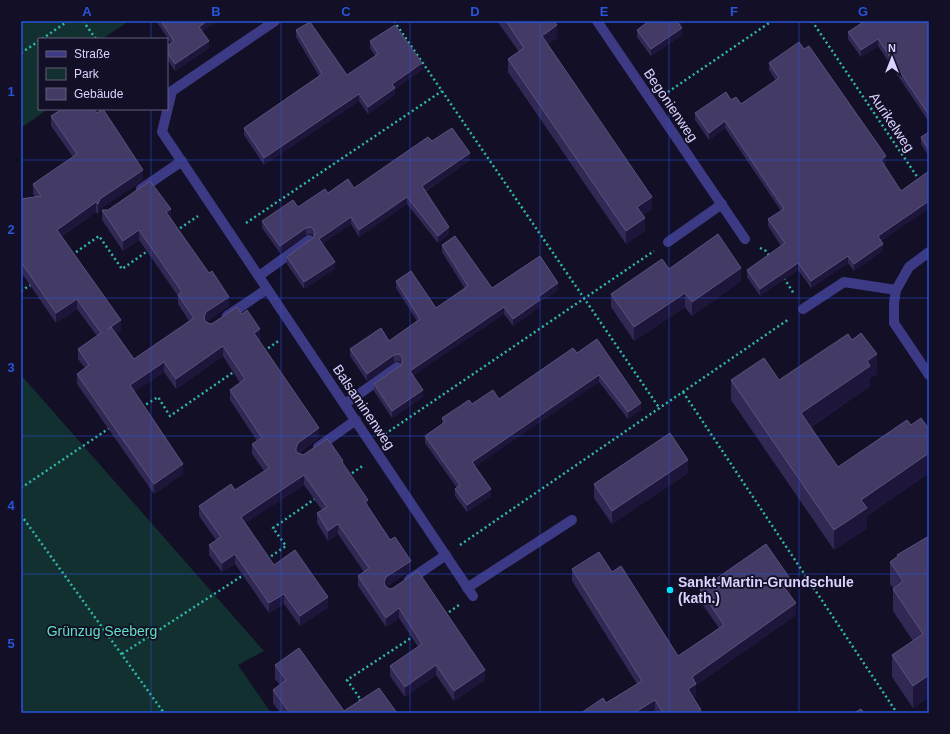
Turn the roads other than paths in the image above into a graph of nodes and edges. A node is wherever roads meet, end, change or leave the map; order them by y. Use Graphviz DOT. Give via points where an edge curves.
graph roads {
  1 [pos="275,21"];
  2 [pos="597,21"];
  3 [pos="168,107"];
  4 [pos="167,110"];
  5 [pos="182,161"];
  6 [pos="130,196"];
  7 [pos="722,204"];
  8 [pos="745,239"];
  9 [pos="309,240"];
  10 [pos="668,242"];
  11 [pos="929,252"];
  12 [pos="259,276"];
  13 [pos="267,289"];
  14 [pos="896,290"];
  15 [pos="803,309"];
  16 [pos="217,323"];
  17 [pos="397,367"];
  18 [pos="929,375"];
  19 [pos="345,404"];
  20 [pos="356,420"];
  21 [pos="308,454"];
  22 [pos="572,520"];
  23 [pos="446,555"];
  24 [pos="403,584"];
  1 -- 3 [label="street, Balsaminenweg" via="172,91"];
  2 -- 7 [label="street, Begonienweg"];
  4 -- 5 [label="street, Balsaminenweg" via="162,132"];
  5 -- 6 [label="street"];
  5 -- 12 [label="street, Balsaminenweg"];
  7 -- 8 [label="street, Begonienweg"];
  7 -- 10 [label="street"];
  9 -- 12 [label="street"];
  11 -- 14 [label="street" via="909,267"];
  12 -- 13 [label="street, Balsaminenweg"];
  13 -- 16 [label="street"];
  13 -- 19 [label="street, Balsaminenweg"];
  14 -- 15 [label="street" via="844,282"];
  14 -- 18 [label="street" via="894,323"];
  17 -- 19 [label="street"];
  19 -- 20 [label="street, Balsaminenweg"];
  20 -- 21 [label="street"];
  20 -- 23 [label="street, Balsaminenweg"];
  22 -- 23 [label="street, Balsaminenweg" via="470,592"];
  23 -- 24 [label="street"];
}
